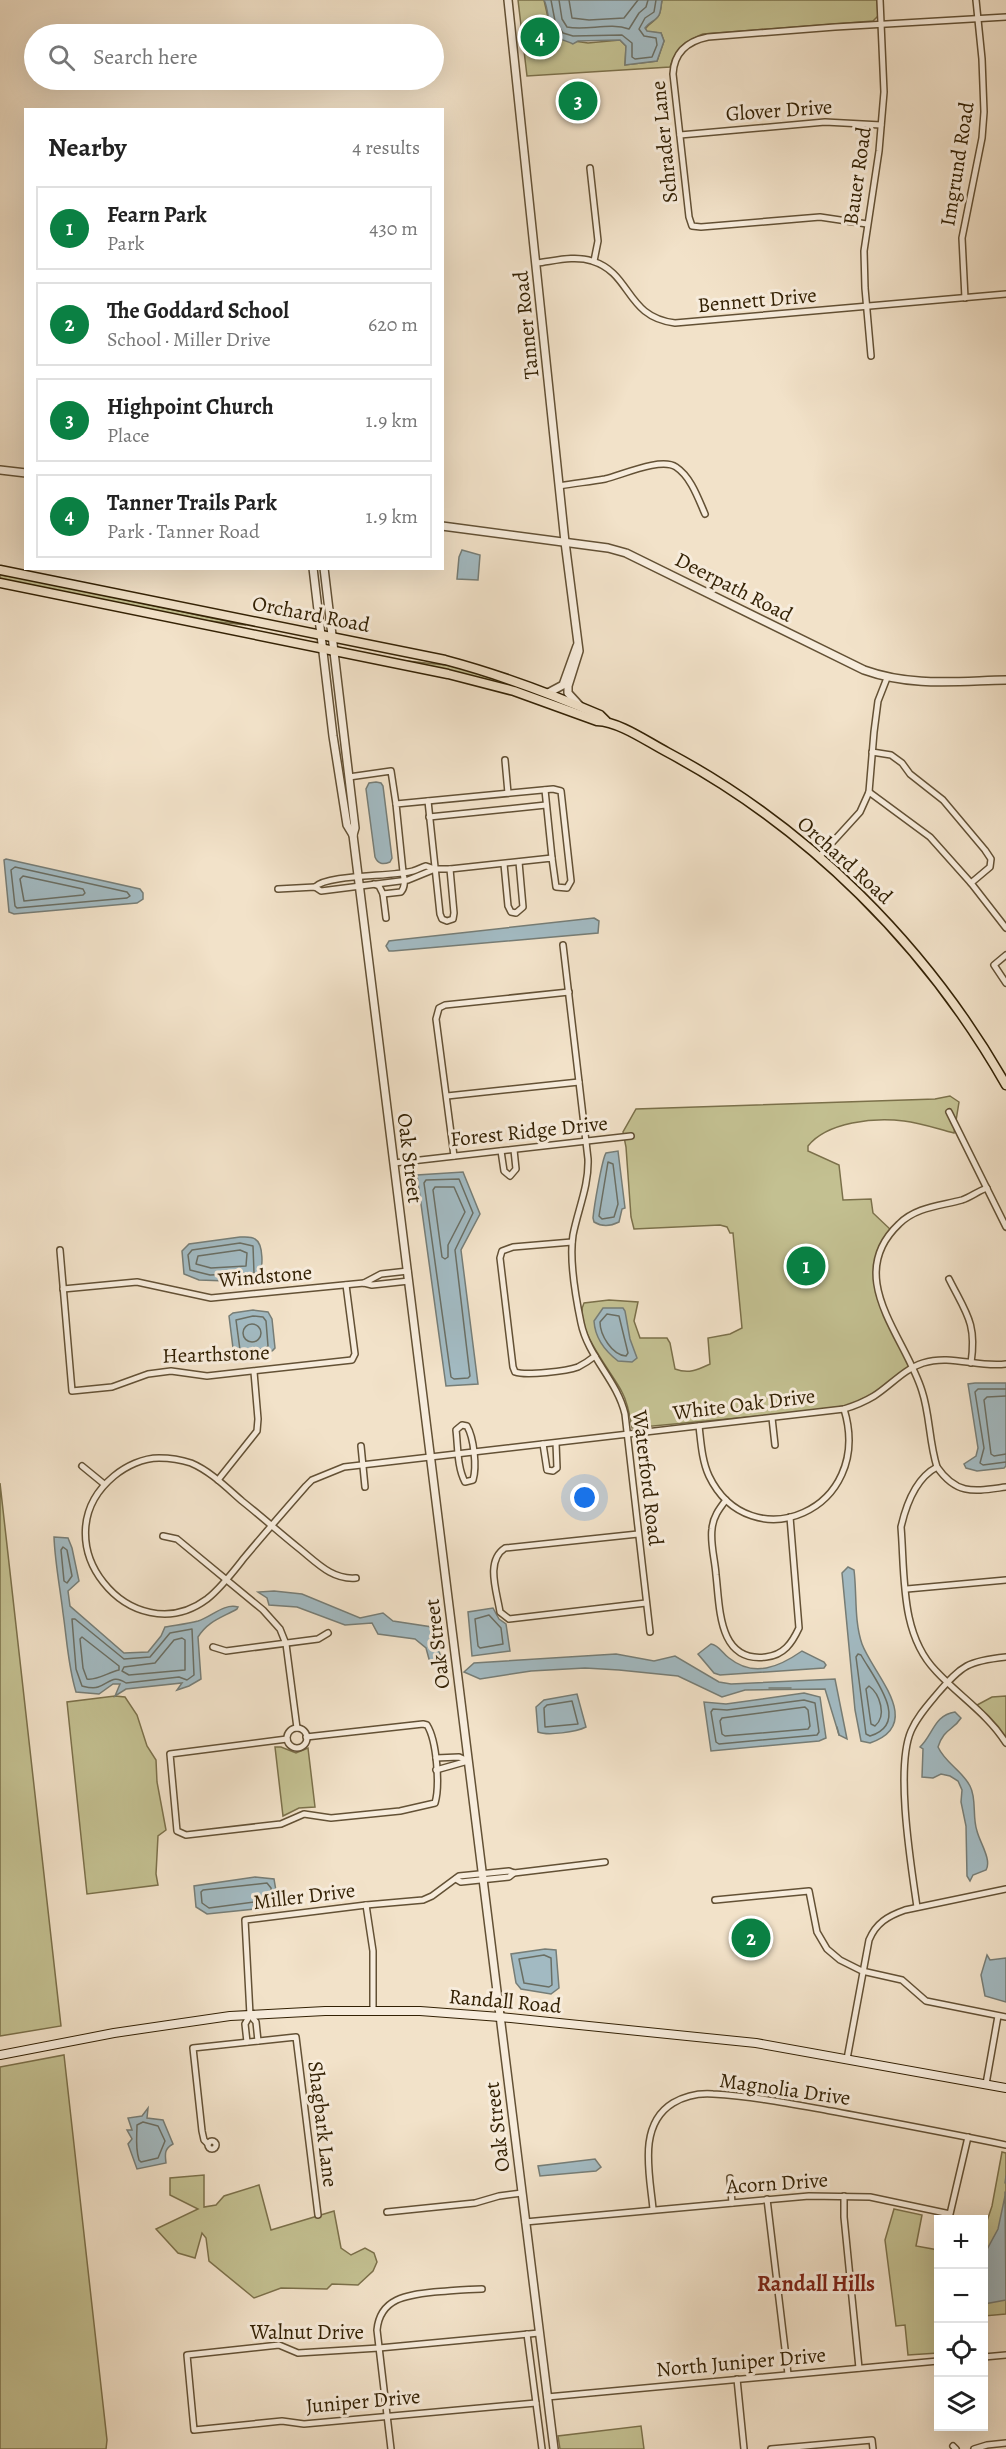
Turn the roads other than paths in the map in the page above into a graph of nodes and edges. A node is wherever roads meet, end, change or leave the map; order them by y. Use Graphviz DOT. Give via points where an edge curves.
graph roads {
  1 [pos="508,0"];
  2 [pos="880,0"];
  3 [pos="976,0"];
  4 [pos="1006,17"];
  5 [pos="978,18"];
  6 [pos="882,24"];
  7 [pos="881,125"];
  8 [pos="680,135"];
  9 [pos="590,168"];
  10 [pos="867,224"];
  11 [pos="594,261"];
  12 [pos="537,263"];
  13 [pos="1006,294"];
  14 [pos="965,298"];
  15 [pos="867,307"];
  16 [pos="871,356"];
  17 [pos="0,470"];
  18 [pos="24,473"];
  19 [pos="559,486"];
  20 [pos="705,514"];
  21 [pos="444,526"];
  22 [pos="565,543"];
  23 [pos="0,570"];
  24 [pos="313,570"];
  25 [pos="324,570"];
  26 [pos="0,583"];
  27 [pos="321,635"];
  28 [pos="332,637"];
  29 [pos="577,646"];
  30 [pos="322,648"];
  31 [pos="334,650"];
  32 [pos="887,678"];
  33 [pos="1006,680"];
  34 [pos="548,693"];
  35 [pos="579,705"];
  36 [pos="606,721"];
  37 [pos="872,752"];
  38 [pos="505,760"];
  39 [pos="399,770"];
  40 [pos="391,771"];
  41 [pos="349,777"];
  42 [pos="545,790"];
  43 [pos="869,792"];
  44 [pos="508,793"];
  45 [pos="428,801"];
  46 [pos="396,804"];
  47 [pos="546,805"];
  48 [pos="429,817"];
  49 [pos="353,835"];
  50 [pos="819,857"];
  51 [pos="552,858"];
  52 [pos="519,862"];
  53 [pos="504,864"];
  54 [pos="435,869"];
  55 [pos="450,869"];
  56 [pos="413,871"];
  57 [pos="403,872"];
  58 [pos="416,878"];
  59 [pos="404,880"];
  60 [pos="359,881"];
  61 [pos="971,883"];
  62 [pos="372,884"];
  63 [pos="278,889"];
  64 [pos="383,894"];
  65 [pos="386,918"];
  66 [pos="1006,928"];
  67 [pos="563,945"];
  68 [pos="1006,955"];
  69 [pos="1006,983"];
  70 [pos="569,992"];
  71 [pos="579,1082"];
  72 [pos="1006,1085"];
  73 [pos="447,1096"];
  74 [pos="949,1112"];
  75 [pos="631,1136"];
  76 [pos="586,1141"];
  77 [pos="514,1150"];
  78 [pos="501,1151"];
  79 [pos="454,1156"];
  80 [pos="394,1163"];
  81 [pos="987,1188"];
  82 [pos="1006,1227"];
  83 [pos="572,1242"];
  84 [pos="60,1250"];
  85 [pos="408,1270"];
  86 [pos="948,1279"];
  87 [pos="409,1281"];
  88 [pos="364,1283"];
  89 [pos="346,1286"];
  90 [pos="63,1289"];
  91 [pos="595,1356"];
  92 [pos="971,1363"];
  93 [pos="1006,1364"];
  94 [pos="912,1368"];
  95 [pos="254,1372"];
  96 [pos="844,1409"];
  97 [pos="772,1418"];
  98 [pos="699,1426"];
  99 [pos="628,1434"];
  100 [pos="556,1443"];
  101 [pos="543,1444"];
  102 [pos="775,1445"];
  103 [pos="361,1446"];
  104 [pos="473,1452"];
  105 [pos="459,1454"];
  106 [pos="431,1457"];
  107 [pos="363,1465"];
  108 [pos="82,1466"];
  109 [pos="937,1467"];
  110 [pos="218,1480"];
  111 [pos="104,1484"];
  112 [pos="365,1487"];
  113 [pos="1006,1487"];
  114 [pos="726,1500"];
  115 [pos="790,1517"];
  116 [pos="271,1526"];
  117 [pos="638,1534"];
  118 [pos="163,1536"];
  119 [pos="356,1578"];
  120 [pos="226,1580"];
  121 [pos="1006,1580"];
  122 [pos="907,1590"];
  123 [pos="646,1603"];
  124 [pos="650,1632"];
  125 [pos="328,1633"];
  126 [pos="286,1644"];
  127 [pos="213,1647"];
  128 [pos="1006,1657"];
  129 [pos="947,1682"];
  130 [pos="297,1728"];
  131 [pos="306,1737"];
  132 [pos="287,1739"];
  133 [pos="1006,1743"];
  134 [pos="435,1758"];
  135 [pos="468,1761"];
  136 [pos="436,1770"];
  137 [pos="605,1862"];
  138 [pos="482,1876"];
  139 [pos="1006,1889"];
  140 [pos="715,1900"];
  141 [pos="366,1905"];
  142 [pos="917,1908"];
  143 [pos="862,1971"];
  144 [pos="373,2012"];
  145 [pos="250,2015"];
  146 [pos="998,2016"];
  147 [pos="500,2017"];
  148 [pos="1006,2017"];
  149 [pos="258,2041"];
  150 [pos="247,2042"];
  151 [pos="0,2055"];
  152 [pos="847,2059"];
  153 [pos="986,2084"];
  154 [pos="1006,2088"];
  155 [pos="968,2137"];
  156 [pos="208,2144"];
  157 [pos="1006,2145"];
  158 [pos="730,2178"];
  159 [pos="522,2193"];
  160 [pos="844,2196"];
  161 [pos="767,2199"];
  162 [pos="732,2202"];
  163 [pos="653,2209"];
  164 [pos="387,2212"];
  165 [pos="318,2215"];
  166 [pos="525,2222"];
  167 [pos="482,2289"];
  168 [pos="539,2333"];
  169 [pos="528,2334"];
  170 [pos="379,2348"];
  171 [pos="1006,2355"];
  172 [pos="988,2357"];
  173 [pos="934,2361"];
  174 [pos="859,2368"];
  175 [pos="788,2374"];
  176 [pos="737,2379"];
  177 [pos="547,2397"];
  178 [pos="536,2403"];
  179 [pos="388,2415"];
  180 [pos="194,2430"];
  181 [pos="1006,2443"];
  182 [pos="391,2449"];
  183 [pos="542,2449"];
  184 [pos="554,2449"];
  185 [pos="744,2449"];
  186 [pos="771,2449"];
  187 [pos="873,2449"];
  188 [pos="974,2449"];
  1 -- 12 [label="street, Tanner Road"];
  2 -- 6 [label="street, Bauer Road"];
  3 -- 5 [label="street, Imgrund Road"];
  4 -- 5 [label="street"];
  5 -- 6 [label="street"];
  5 -- 14 [label="street, Imgrund Road" via="984,112 964,225"];
  6 -- 7 [label="street, Bauer Road"];
  6 -- 8 [label="street, Schrader Lane" via="691,42 680,51 673,69"];
  7 -- 8 [label="street, Glover Drive" via="825,122"];
  7 -- 10 [label="street, Bauer Road"];
  8 -- 10 [label="street, Schrader Lane" via="692,226 820,217"];
  9 -- 11 [label="street" via="598,242"];
  10 -- 15 [label="street, Bauer Road"];
  11 -- 12 [label="street"];
  11 -- 15 [label="street, Bennett Drive" via="618,279 638,307 666,322"];
  12 -- 19 [label="street, Tanner Road"];
  13 -- 14 [label="street, Bennett Drive"];
  14 -- 15 [label="street, Bennett Drive"];
  15 -- 16 [label="street, Bauer Road"];
  17 -- 18 [label="street"];
  19 -- 20 [label="street" via="670,464 689,480"];
  19 -- 22 [label="street, Tanner Road"];
  21 -- 22 [label="street, Deerpath Road"];
  22 -- 29 [label="street, Tanner Road"];
  22 -- 32 [label="street, Deerpath Road" via="626,553"];
  23 -- 27 [label="main road, Orchard Road"];
  24 -- 27 [label="street, Oak Street"];
  25 -- 28 [label="street, Oak Street"];
  26 -- 30 [label="main road, Orchard Road"];
  27 -- 28 [label="main road, Orchard Road"];
  27 -- 30 [label="street, Oak Street"];
  28 -- 31 [label="street, Oak Street"];
  28 -- 34 [label="main road, Orchard Road" via="445,660"];
  29 -- 34 [label="street, Tanner Road" via="563,685"];
  29 -- 35 [label="street, Tanner Road" via="579,655 568,693"];
  30 -- 31 [label="main road, Orchard Road"];
  30 -- 49 [label="street, Oak Street" via="347,825"];
  31 -- 36 [label="main road, Orchard Road" via="497,686"];
  31 -- 41 [label="street, Oak Street"];
  32 -- 33 [label="street, Deerpath Road" via="911,682"];
  32 -- 37 [label="street" via="878,701"];
  34 -- 35 [label="main road, Orchard Road"];
  35 -- 36 [label="main road, Orchard Road"];
  36 -- 50 [label="main road, Orchard Road" via="723,785"];
  37 -- 43 [label="street"];
  37 -- 61 [label="street" via="891,755 902,763 943,800 991,859 990,867"];
  38 -- 44 [label="street"];
  39 -- 40 [label="street"];
  40 -- 41 [label="street"];
  40 -- 46 [label="street"];
  41 -- 49 [label="street, Oak Street"];
  42 -- 44 [label="street"];
  42 -- 47 [label="street"];
  42 -- 51 [label="street" via="558,789 562,794 571,881 568,887 556,887"];
  43 -- 50 [label="street" via="860,812"];
  43 -- 61 [label="street" via="930,837"];
  44 -- 45 [label="street"];
  45 -- 46 [label="street"];
  45 -- 48 [label="street"];
  46 -- 57 [label="street"];
  47 -- 48 [label="street"];
  47 -- 51 [label="street"];
  48 -- 54 [label="street"];
  49 -- 60 [label="street, Oak Street"];
  50 -- 72 [label="main road, Orchard Road" via="928,970"];
  51 -- 52 [label="street"];
  52 -- 53 [label="street"];
  52 -- 53 [label="street" via="523,904 516,913 508,906"];
  53 -- 55 [label="street"];
  54 -- 55 [label="street"];
  54 -- 55 [label="street" via="440,914 447,921 453,919 454,913"];
  54 -- 56 [label="street" via="426,866"];
  54 -- 58 [label="street"];
  56 -- 57 [label="street"];
  56 -- 58 [label="street"];
  57 -- 59 [label="street"];
  57 -- 60 [label="street"];
  58 -- 59 [label="street"];
  59 -- 62 [label="street"];
  59 -- 64 [label="street" via="401,892"];
  60 -- 62 [label="street"];
  60 -- 63 [label="street" via="321,891 315,887"];
  60 -- 80 [label="street, Oak Street"];
  61 -- 66 [label="street"];
  62 -- 64 [label="street" via="380,886"];
  64 -- 65 [label="street"];
  67 -- 70 [label="street, Waterford Road"];
  68 -- 69 [label="street" via="994,965"];
  70 -- 71 [label="street, Waterford Road"];
  70 -- 73 [label="street" via="439,1008 436,1019"];
  71 -- 73 [label="street"];
  71 -- 76 [label="street, Waterford Road"];
  73 -- 79 [label="street"];
  74 -- 81 [label="street"];
  75 -- 76 [label="street, Forest Ridge Drive"];
  76 -- 77 [label="street, Forest Ridge Drive"];
  76 -- 83 [label="street, Waterford Road" via="586,1184"];
  77 -- 78 [label="street, Forest Ridge Drive"];
  77 -- 78 [label="street" via="516,1169 510,1176 504,1171"];
  78 -- 79 [label="street, Forest Ridge Drive"];
  79 -- 80 [label="street, Forest Ridge Drive"];
  80 -- 85 [label="street, Oak Street"];
  81 -- 82 [label="street"];
  81 -- 94 [label="street" via="965,1199 911,1215 894,1229 881,1250 876,1265 878,1295"];
  83 -- 91 [label="street, Waterford Road" via="581,1325"];
  83 -- 91 [label="street" via="502,1251 512,1363 515,1372 525,1374 570,1369"];
  84 -- 90 [label="street"];
  85 -- 87 [label="street, Oak Street"];
  85 -- 88 [label="street, Windstone" via="381,1274"];
  86 -- 92 [label="street" via="971,1324"];
  87 -- 88 [label="street, Windstone"];
  87 -- 106 [label="street, Oak Street"];
  88 -- 89 [label="street, Windstone"];
  89 -- 90 [label="street, Windstone" via="211,1298 137,1282"];
  89 -- 95 [label="street, Hearthstone" via="356,1354 352,1360"];
  90 -- 95 [label="street, Hearthstone" via="72,1391 112,1387 148,1374 171,1371 207,1376"];
  91 -- 99 [label="street, Waterford Road" via="616,1388"];
  92 -- 93 [label="street, White Oak Drive"];
  92 -- 94 [label="street, White Oak Drive" via="936,1360"];
  94 -- 96 [label="street, White Oak Drive" via="874,1396"];
  94 -- 109 [label="street" via="922,1390"];
  95 -- 110 [label="street" via="257,1431"];
  96 -- 97 [label="street, White Oak Drive"];
  96 -- 115 [label="street" via="848,1452 839,1483 818,1506"];
  97 -- 98 [label="street, White Oak Drive"];
  97 -- 102 [label="street"];
  98 -- 99 [label="street, White Oak Drive"];
  98 -- 114 [label="street" via="708,1475"];
  99 -- 100 [label="street, White Oak Drive"];
  99 -- 117 [label="street, Waterford Road"];
  100 -- 101 [label="street, White Oak Drive"];
  100 -- 101 [label="street" via="558,1464 553,1471 545,1466"];
  101 -- 104 [label="street, White Oak Drive"];
  103 -- 107 [label="street"];
  104 -- 105 [label="street, White Oak Drive"];
  104 -- 105 [label="street" via="470,1429 462,1425 456,1430"];
  104 -- 105 [label="street" via="475,1476 469,1482 462,1477"];
  105 -- 106 [label="street, White Oak Drive"];
  106 -- 107 [label="street, White Oak Drive"];
  106 -- 135 [label="street, Oak Street"];
  107 -- 112 [label="street"];
  107 -- 116 [label="street, White Oak Drive" via="344,1467 312,1480"];
  108 -- 111 [label="street"];
  109 -- 113 [label="street" via="952,1484 969,1490"];
  109 -- 122 [label="street" via="926,1473 917,1486 900,1527"];
  110 -- 111 [label="street" via="191,1463 157,1458 124,1468"];
  110 -- 116 [label="street"];
  111 -- 120 [label="street" via="86,1522 87,1539 95,1573 119,1599 133,1607 170,1613 207,1599"];
  114 -- 115 [label="street" via="739,1510 763,1518"];
  114 -- 115 [label="street" via="717,1510 711,1529 721,1623 732,1646 748,1656 770,1657 783,1651 793,1642 799,1628"];
  116 -- 119 [label="street" via="337,1577"];
  116 -- 120 [label="street"];
  117 -- 123 [label="street, Waterford Road"];
  117 -- 123 [label="street" via="506,1548 497,1553 493,1562 500,1612 509,1619"];
  118 -- 120 [label="street" via="177,1539"];
  120 -- 126 [label="street" via="275,1621"];
  121 -- 122 [label="street"];
  122 -- 129 [label="street" via="911,1626 918,1646"];
  123 -- 124 [label="street, Waterford Road"];
  125 -- 126 [label="street" via="318,1639"];
  126 -- 127 [label="street" via="226,1652"];
  126 -- 130 [label="street"];
  128 -- 129 [label="street" via="974,1661"];
  129 -- 133 [label="street"];
  129 -- 142 [label="street" via="918,1718 905,1752 904,1786"];
  130 -- 131 [label="street"];
  130 -- 132 [label="street"];
  131 -- 132 [label="street" via="298,1748 289,1745"];
  131 -- 134 [label="street" via="423,1724 430,1729"];
  132 -- 136 [label="street" via="170,1754 177,1831 186,1835 281,1824 304,1814 332,1818 429,1806 437,1797"];
  134 -- 135 [label="street" via="459,1757"];
  134 -- 136 [label="street"];
  135 -- 136 [label="street"];
  135 -- 138 [label="street, Oak Street"];
  137 -- 138 [label="street, Miller Drive" via="514,1873 509,1877"];
  138 -- 141 [label="street, Miller Drive" via="461,1882 456,1879 423,1900"];
  138 -- 147 [label="street, Oak Street"];
  139 -- 142 [label="street"];
  140 -- 143 [label="street" via="809,1891 814,1923 822,1942 840,1960"];
  141 -- 144 [label="street" via="373,1951"];
  141 -- 145 [label="street, Miller Drive" via="245,1920"];
  142 -- 143 [label="street" via="895,1913 879,1923 869,1940"];
  143 -- 146 [label="street" via="902,1980 927,2001"];
  143 -- 152 [label="street"];
  144 -- 145 [label="main road, Randall Road"];
  144 -- 147 [label="main road, Randall Road"];
  145 -- 149 [label="street" via="256,2022"];
  145 -- 150 [label="street" via="245,2024"];
  145 -- 151 [label="main road, Randall Road" via="114,2033"];
  146 -- 148 [label="street"];
  146 -- 153 [label="street"];
  147 -- 152 [label="main road, Randall Road" via="756,2043"];
  147 -- 159 [label="street, Oak Street"];
  149 -- 150 [label="street"];
  149 -- 165 [label="street, Shagbark Lane" via="296,2037"];
  150 -- 156 [label="street" via="193,2048 202,2131"];
  152 -- 153 [label="main road, Randall Road"];
  153 -- 154 [label="main road, Randall Road"];
  155 -- 157 [label="street, Magnolia Drive"];
  155 -- 160 [label="street, Acorn Drive" via="950,2214 870,2197"];
  155 -- 163 [label="street, Magnolia Drive" via="743,2097 691,2096 672,2104 658,2118 649,2139"];
  158 -- 162 [label="street"];
  159 -- 164 [label="street" via="475,2203"];
  159 -- 166 [label="street, Oak Street"];
  160 -- 161 [label="street, Acorn Drive"];
  160 -- 174 [label="street"];
  161 -- 162 [label="street, Acorn Drive"];
  161 -- 175 [label="street"];
  162 -- 163 [label="street, Acorn Drive"];
  163 -- 166 [label="street, Acorn Drive"];
  166 -- 168 [label="street, Oak Street"];
  167 -- 170 [label="street" via="410,2295 395,2300 384,2309 378,2323"];
  168 -- 169 [label="street, Walnut Drive"];
  168 -- 177 [label="street, Oak Street"];
  169 -- 170 [label="street, Walnut Drive"];
  169 -- 178 [label="street"];
  170 -- 179 [label="street"];
  170 -- 180 [label="street, Walnut Drive" via="298,2353 279,2345 187,2355"];
  171 -- 172 [label="street"];
  173 -- 174 [label="street, North Juniper Drive"];
  174 -- 175 [label="street, North Juniper Drive"];
  175 -- 176 [label="street, North Juniper Drive"];
  176 -- 177 [label="street, North Juniper Drive"];
  176 -- 185 [label="street"];
  177 -- 184 [label="street, Oak Street"];
  178 -- 179 [label="street, Juniper Drive"];
  178 -- 183 [label="street"];
  179 -- 180 [label="street, Juniper Drive"];
  179 -- 182 [label="street"];
  181 -- 188 [label="street"];
  186 -- 187 [label="street" via="872,2440"];
}
